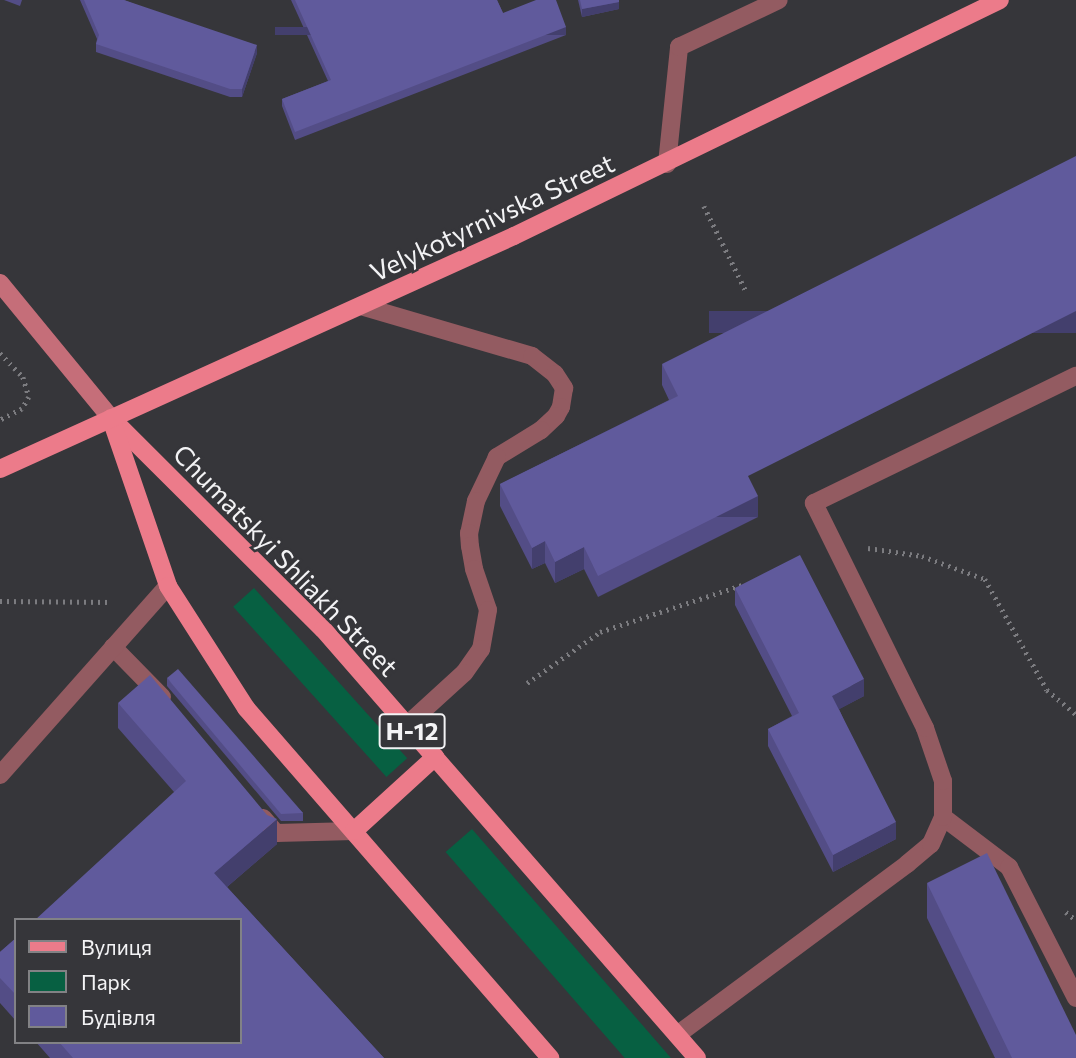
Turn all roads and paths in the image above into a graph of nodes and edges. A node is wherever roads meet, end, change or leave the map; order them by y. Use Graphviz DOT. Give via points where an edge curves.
graph roads {
  1 [pos="779,0"];
  2 [pos="993,1"];
  3 [pos="667,164"];
  4 [pos="704,206"];
  5 [pos="0,283"];
  6 [pos="747,291"];
  7 [pos="361,306"];
  8 [pos="0,353"];
  9 [pos="1076,377"];
  10 [pos="111,418"];
  11 [pos="0,420"];
  12 [pos="0,469"];
  13 [pos="833,543"];
  14 [pos="746,584"];
  15 [pos="168,586"];
  16 [pos="0,601"];
  17 [pos="112,602"];
  18 [pos="113,647"];
  19 [pos="527,683"];
  20 [pos="175,713"];
  21 [pos="1076,713"];
  22 [pos="407,725"];
  23 [pos="435,757"];
  24 [pos="0,775"];
  25 [pos="251,803"];
  26 [pos="943,817"];
  27 [pos="354,831"];
  28 [pos="1076,998"];
  29 [pos="677,1035"];
  30 [pos="550,1058"];
  31 [pos="697,1058"];
  1 -- 3 [label="lane" via="679,47"];
  2 -- 3 [label="main road, Velykotyrnivska Street"];
  3 -- 7 [label="main road, Velykotyrnivska Street"];
  4 -- 6 [label="path"];
  5 -- 10 [label="main road, Chumatskyi Shliakh Street"];
  7 -- 10 [label="main road, Velykotyrnivska Street"];
  7 -- 22 [label="lane" via="532,356 561,380 564,396 555,416 541,430 498,457 476,501 470,545 488,610 481,649 464,673"];
  8 -- 11 [label="path" via="23,377 29,397 22,409"];
  9 -- 13 [label="lane" via="814,503"];
  10 -- 12 [label="main road, Velykotyrnivska Street"];
  10 -- 15 [label="main road, Chumatskyi Shliakh Street"];
  10 -- 22 [label="main road, Chumatskyi Shliakh Street / Н-12" via="323,629"];
  13 -- 21 [label="path" via="922,556 985,579 1047,690"];
  13 -- 26 [label="lane" via="925,728 943,781"];
  14 -- 19 [label="path" via="600,632"];
  15 -- 18 [label="lane"];
  15 -- 27 [label="main road, Chumatskyi Shliakh Street" via="246,708"];
  16 -- 17 [label="path"];
  18 -- 20 [label="lane"];
  18 -- 24 [label="lane"];
  22 -- 23 [label="main road, Chumatskyi Shliakh Street / Н-12"];
  23 -- 27 [label="main road"];
  23 -- 29 [label="main road, Chumatskyi Shliakh Street / Н-12"];
  25 -- 27 [label="lane" via="276,833"];
  26 -- 28 [label="lane" via="1009,867"];
  26 -- 29 [label="lane" via="931,844 907,864"];
  27 -- 30 [label="main road, Chumatskyi Shliakh Street"];
  29 -- 31 [label="main road, Chumatskyi Shliakh Street / Н-12"];
}
